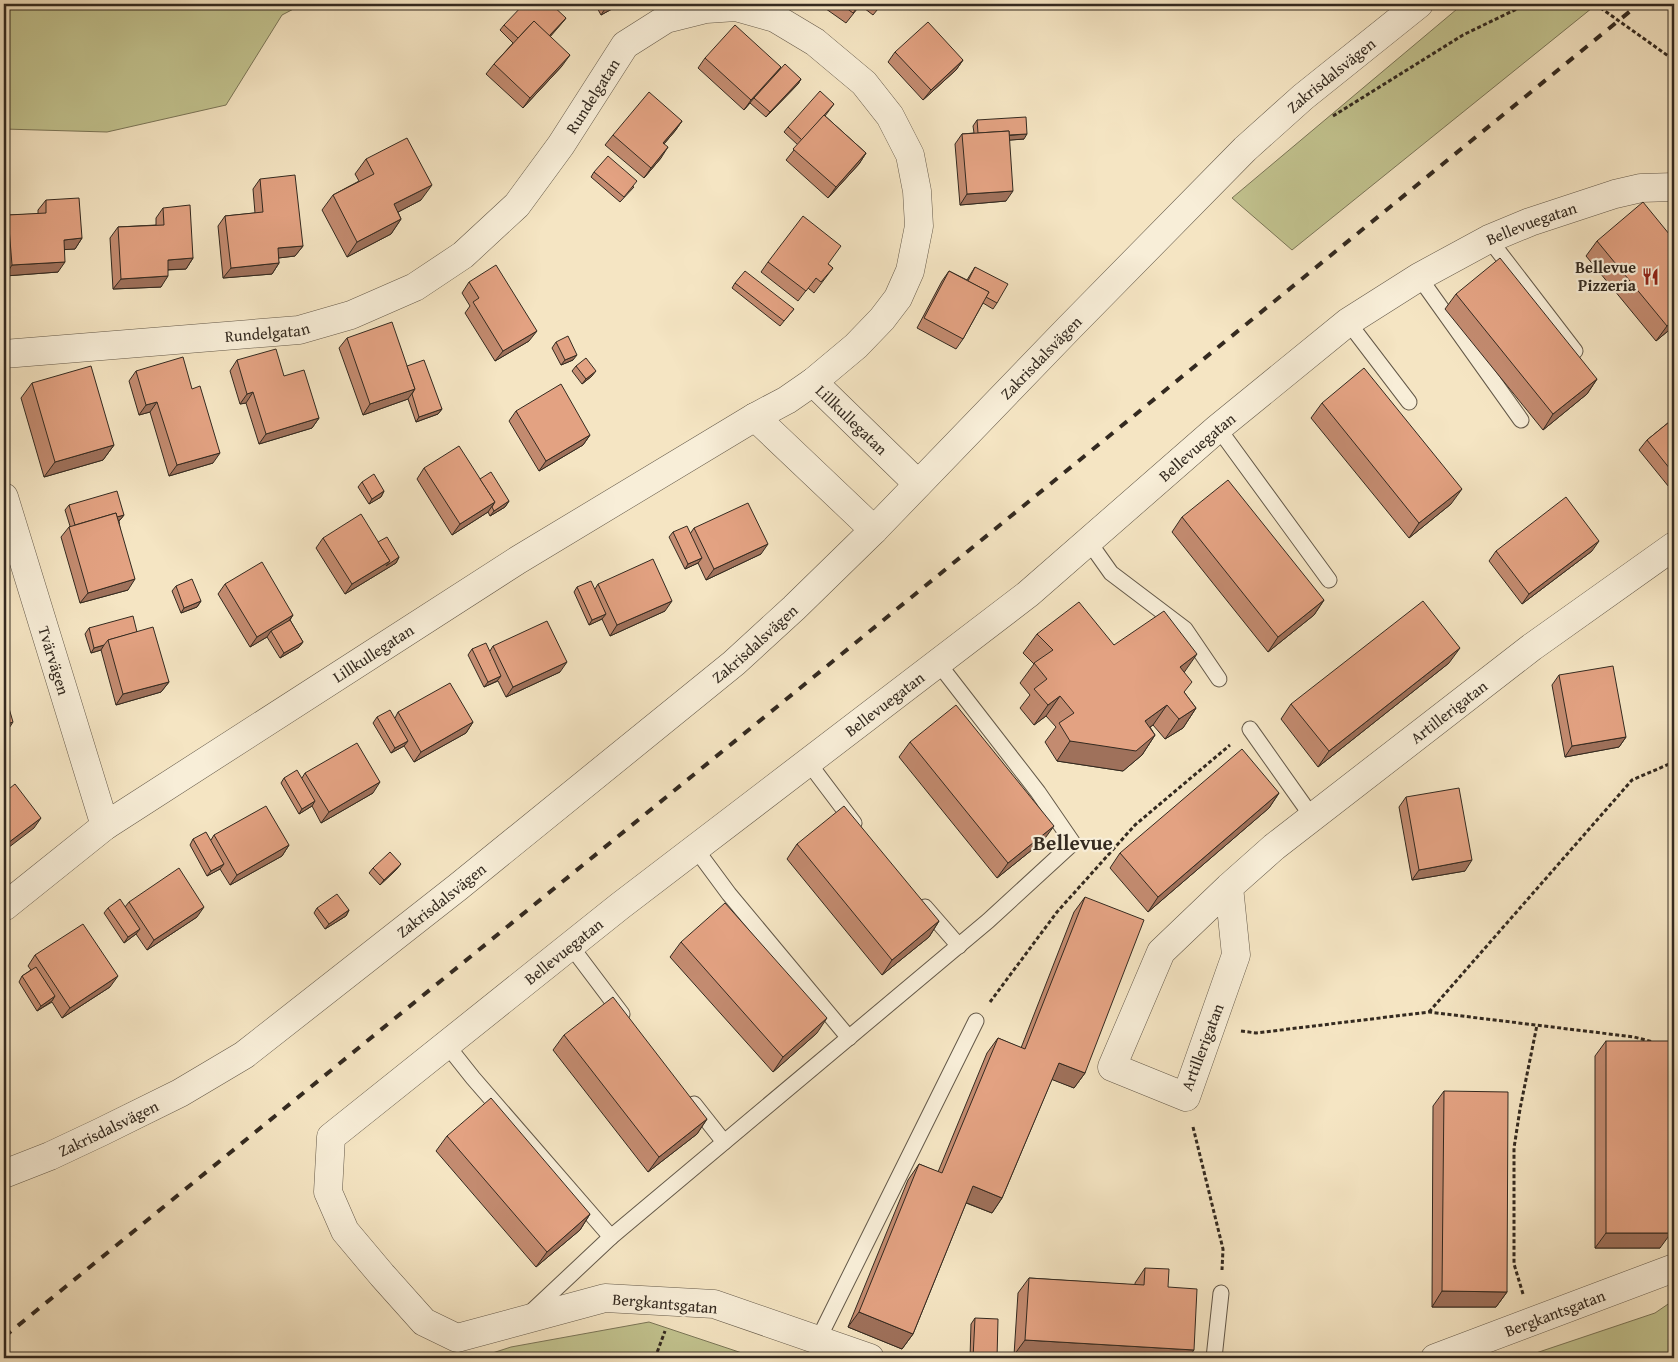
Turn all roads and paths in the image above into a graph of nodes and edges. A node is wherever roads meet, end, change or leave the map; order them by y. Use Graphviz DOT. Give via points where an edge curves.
graph roads {
  1 [pos="1419,4"];
  2 [pos="1527,4"];
  3 [pos="1595,4"];
  4 [pos="1674,60"];
  5 [pos="1303,96"];
  6 [pos="1674,187"];
  7 [pos="1489,240"];
  8 [pos="1419,277"];
  9 [pos="1348,322"];
  10 [pos="1575,350"];
  11 [pos="4,354"];
  12 [pos="813,382"];
  13 [pos="1408,402"];
  14 [pos="755,417"];
  15 [pos="1521,420"];
  16 [pos="1218,428"];
  17 [pos="918,484"];
  18 [pos="4,496"];
  19 [pos="874,530"];
  20 [pos="1089,542"];
  21 [pos="1674,546"];
  22 [pos="1329,580"];
  23 [pos="938,663"];
  24 [pos="1219,679"];
  25 [pos="1250,729"];
  26 [pos="808,762"];
  27 [pos="1674,762"];
  28 [pos="1313,818"];
  29 [pos="105,826"];
  30 [pos="863,833"];
  31 [pos="695,848"];
  32 [pos="1229,886"];
  33 [pos="914,893"];
  34 [pos="4,907"];
  35 [pos="570,945"];
  36 [pos="959,946"];
  37 [pos="1429,1012"];
  38 [pos="976,1021"];
  39 [pos="629,1023"];
  40 [pos="1537,1025"];
  41 [pos="1210,1029"];
  42 [pos="849,1038"];
  43 [pos="446,1044"];
  44 [pos="1658,1044"];
  45 [pos="683,1090"];
  46 [pos="1186,1097"];
  47 [pos="724,1142"];
  48 [pos="4,1174"];
  49 [pos="611,1237"];
  50 [pos="1674,1268"];
  51 [pos="1221,1293"];
  52 [pos="523,1320"];
  53 [pos="1531,1322"];
  54 [pos="457,1338"];
  55 [pos="818,1340"];
  56 [pos="870,1358"];
  57 [pos="1214,1358"];
  58 [pos="1435,1358"];
  1 -- 5 [label="street, Zakrisdalsvägen"];
  2 -- 5 [label="path" via="1463,36 1329,118"];
  3 -- 4 [label="path"];
  5 -- 17 [label="street, Zakrisdalsvägen" via="1246,149"];
  6 -- 7 [label="street, Bellevuegatan" via="1641,188 1615,194 1530,222"];
  7 -- 8 [label="street, Bellevuegatan"];
  7 -- 10 [label="lane"];
  8 -- 9 [label="street, Bellevuegatan"];
  8 -- 15 [label="lane"];
  9 -- 13 [label="lane"];
  9 -- 16 [label="street, Bellevuegatan"];
  11 -- 12 [label="street, Rundelgatan" via="299,330 351,315 415,287 462,255 517,205 561,145 625,45 666,19 706,9 736,8 775,18 815,42 864,83 890,116 910,155 917,190 919,226 910,271 898,298 882,319"];
  12 -- 14 [label="street, Lillkullegatan"];
  12 -- 17 [label="street, Lillkullegatan"];
  14 -- 19 [label="street"];
  14 -- 29 [label="street, Lillkullegatan" via="518,560"];
  16 -- 20 [label="street, Bellevuegatan"];
  16 -- 22 [label="lane"];
  17 -- 19 [label="street, Zakrisdalsvägen"];
  18 -- 29 [label="street, Tvärvägen"];
  19 -- 48 [label="street, Zakrisdalsvägen" via="734,663 244,1055 145,1111"];
  20 -- 23 [label="street, Bellevuegatan"];
  20 -- 24 [label="lane" via="1111,573 1185,629"];
  21 -- 28 [label="street, Artillerigatan" via="1532,647"];
  23 -- 26 [label="street, Bellevuegatan"];
  23 -- 36 [label="lane" via="1073,842"];
  25 -- 28 [label="lane"];
  25 -- 38 [label="path" via="1136,825 1058,912"];
  26 -- 30 [label="lane"];
  26 -- 31 [label="street, Bellevuegatan"];
  27 -- 37 [label="path" via="1632,780"];
  28 -- 32 [label="street, Artillerigatan"];
  29 -- 34 [label="street, Lillkullegatan"];
  31 -- 35 [label="street, Bellevuegatan"];
  31 -- 42 [label="lane" via="729,894"];
  32 -- 41 [label="street, Artillerigatan" via="1236,955"];
  32 -- 46 [label="street, Artillerigatan" via="1161,952 1112,1067"];
  33 -- 36 [label="lane"];
  35 -- 39 [label="lane"];
  35 -- 43 [label="street, Bellevuegatan"];
  36 -- 42 [label="lane"];
  37 -- 40 [label="path"];
  37 -- 41 [label="path" via="1256,1033"];
  38 -- 55 [label="lane"];
  40 -- 44 [label="path" via="1634,1037"];
  40 -- 53 [label="path" via="1514,1148 1514,1264"];
  41 -- 46 [label="street, Artillerigatan"];
  42 -- 47 [label="lane"];
  43 -- 49 [label="lane"];
  43 -- 54 [label="street, Bellevuegatan" via="331,1137 328,1192 345,1231 382,1275 424,1322"];
  45 -- 47 [label="lane"];
  46 -- 51 [label="path" via="1223,1249"];
  47 -- 49 [label="lane"];
  49 -- 52 [label="lane"];
  50 -- 53 [label="street, Bergkantsgatan"];
  51 -- 57 [label="lane"];
  52 -- 54 [label="street, Bergkantsgatan"];
  52 -- 55 [label="street, Bergkantsgatan" via="605,1298 714,1304"];
  53 -- 58 [label="street, Bergkantsgatan"];
  55 -- 56 [label="street, Bergkantsgatan"];
}
